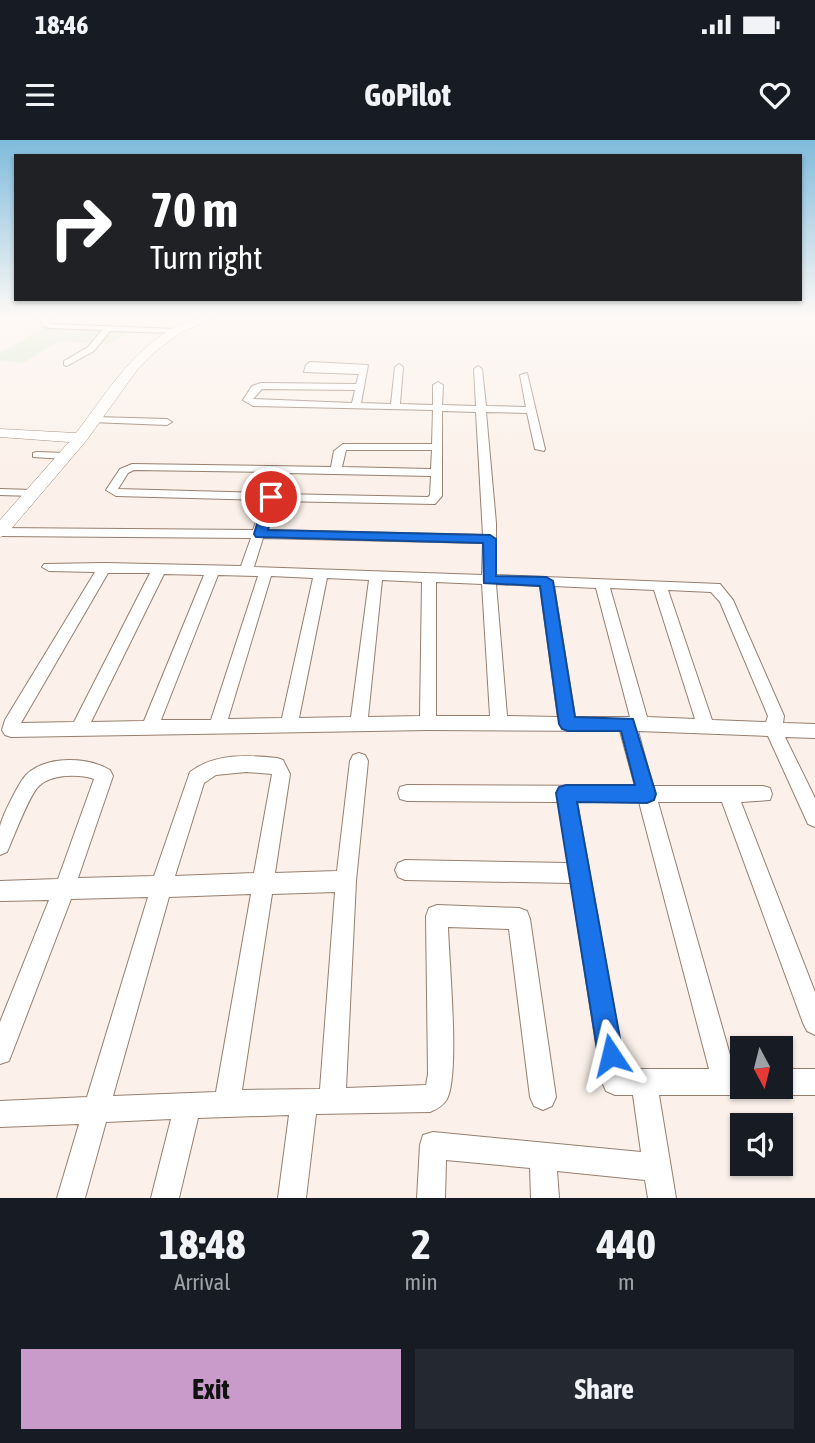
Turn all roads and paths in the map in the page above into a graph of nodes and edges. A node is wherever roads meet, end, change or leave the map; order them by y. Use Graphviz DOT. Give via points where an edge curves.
graph roads {
  1 [pos="134,366"];
  2 [pos="309,366"];
  3 [pos="348,366"];
  4 [pos="399,367"];
  5 [pos="478,369"];
  6 [pos="364,372"];
  7 [pos="524,375"];
  8 [pos="438,385"];
  9 [pos="358,396"];
  10 [pos="396,407"];
  11 [pos="437,408"];
  12 [pos="481,409"];
  13 [pos="531,410"];
  14 [pos="95,420"];
  15 [pos="167,422"];
  16 [pos="3,435"];
  17 [pos="81,438"];
  18 [pos="437,447"];
  19 [pos="540,449"];
  20 [pos="37,455"];
  21 [pos="66,456"];
  22 [pos="281,470"];
  23 [pos="336,470"];
  24 [pos="436,473"];
  25 [pos="0,492"];
  26 [pos="33,493"];
  27 [pos="271,497"];
  28 [pos="0,531"];
  29 [pos="260,534"];
  30 [pos="490,539"];
  31 [pos="49,567"];
  32 [pos="105,567"];
  33 [pos="160,568"];
  34 [pos="214,570"];
  35 [pos="246,571"];
  36 [pos="266,572"];
  37 [pos="321,574"];
  38 [pos="376,576"];
  39 [pos="429,577"];
  40 [pos="489,580"];
  41 [pos="546,581"];
  42 [pos="602,583"];
  43 [pos="659,585"];
  44 [pos="359,723"];
  45 [pos="428,723"];
  46 [pos="499,723"];
  47 [pos="289,724"];
  48 [pos="568,724"];
  49 [pos="633,724"];
  50 [pos="706,726"];
  51 [pos="217,727"];
  52 [pos="149,728"];
  53 [pos="773,729"];
  54 [pos="78,730"];
  55 [pos="815,731"];
  56 [pos="359,761"];
  57 [pos="407,793"];
  58 [pos="566,793"];
  59 [pos="647,794"];
  60 [pos="727,794"];
  61 [pos="763,794"];
  62 [pos="815,818"];
  63 [pos="0,845"];
  64 [pos="405,870"];
  65 [pos="579,873"];
  66 [pos="346,881"];
  67 [pos="264,885"];
  68 [pos="161,888"];
  69 [pos="64,890"];
  70 [pos="0,891"];
  71 [pos="815,1023"];
  72 [pos="0,1052"];
  73 [pos="730,1069"];
  74 [pos="644,1082"];
  75 [pos="730,1082"];
  76 [pos="793,1082"];
  77 [pos="815,1082"];
  78 [pos="543,1097"];
  79 [pos="304,1102"];
  80 [pos="332,1102"];
  81 [pos="227,1103"];
  82 [pos="188,1105"];
  83 [pos="97,1110"];
  84 [pos="0,1114"];
  85 [pos="543,1156"];
  86 [pos="657,1167"];
  87 [pos="71,1198"];
  88 [pos="165,1198"];
  89 [pos="292,1198"];
  90 [pos="430,1198"];
  91 [pos="545,1198"];
  92 [pos="662,1198"];
  1 -- 14 [label="street"];
  2 -- 6 [label="street" via="307,370"];
  3 -- 6 [label="street" via="365,367"];
  4 -- 10 [label="street"];
  5 -- 12 [label="street"];
  6 -- 9 [label="street"];
  7 -- 13 [label="street"];
  8 -- 11 [label="street"];
  9 -- 9 [label="street" via="251,403 248,400 261,386"];
  9 -- 10 [label="street"];
  10 -- 11 [label="street"];
  11 -- 12 [label="street"];
  11 -- 18 [label="street"];
  12 -- 13 [label="street"];
  12 -- 30 [label="street"];
  13 -- 19 [label="street"];
  14 -- 15 [label="street"];
  14 -- 17 [label="street"];
  16 -- 17 [label="street"];
  17 -- 21 [label="street"];
  18 -- 23 [label="street" via="343,447"];
  18 -- 24 [label="street"];
  20 -- 21 [label="street"];
  21 -- 26 [label="street"];
  22 -- 23 [label="street"];
  22 -- 27 [label="street"];
  22 -- 27 [label="street" via="132,467 112,490"];
  23 -- 24 [label="street"];
  24 -- 27 [label="street" via="436,498 431,500"];
  25 -- 26 [label="street"];
  26 -- 28 [label="street"];
  27 -- 29 [label="street"];
  28 -- 29 [label="street"];
  29 -- 30 [label="street"];
  29 -- 35 [label="street"];
  30 -- 40 [label="street"];
  31 -- 32 [label="street"];
  32 -- 33 [label="street"];
  32 -- 54 [label="street" via="10,728"];
  33 -- 34 [label="street"];
  33 -- 54 [label="street"];
  34 -- 35 [label="street"];
  34 -- 52 [label="street"];
  35 -- 36 [label="street"];
  36 -- 37 [label="street"];
  36 -- 51 [label="street"];
  37 -- 38 [label="street"];
  37 -- 47 [label="street"];
  38 -- 39 [label="street"];
  38 -- 44 [label="street"];
  39 -- 40 [label="street"];
  39 -- 45 [label="street"];
  40 -- 41 [label="street"];
  40 -- 46 [label="street"];
  41 -- 42 [label="street"];
  41 -- 48 [label="street"];
  42 -- 43 [label="street"];
  42 -- 49 [label="street"];
  43 -- 50 [label="street"];
  43 -- 53 [label="street" via="709,586 722,594 776,716"];
  44 -- 45 [label="street"];
  44 -- 47 [label="street"];
  45 -- 46 [label="street"];
  46 -- 48 [label="street"];
  47 -- 51 [label="street"];
  48 -- 49 [label="street"];
  49 -- 50 [label="street"];
  49 -- 59 [label="street"];
  50 -- 53 [label="street"];
  51 -- 52 [label="street"];
  52 -- 54 [label="street"];
  53 -- 55 [label="street"];
  53 -- 62 [label="street"];
  56 -- 66 [label="street"];
  57 -- 58 [label="street"];
  58 -- 59 [label="street"];
  58 -- 65 [label="street"];
  59 -- 60 [label="street"];
  59 -- 73 [label="street"];
  60 -- 61 [label="street"];
  60 -- 71 [label="street"];
  63 -- 69 [label="street" via="36,777 72,770 100,772 105,780"];
  64 -- 65 [label="street"];
  65 -- 74 [label="street" via="615,1082"];
  66 -- 67 [label="street"];
  66 -- 80 [label="street"];
  67 -- 68 [label="street"];
  67 -- 68 [label="street" via="281,774 277,766 243,765 209,768 196,778"];
  67 -- 81 [label="street"];
  68 -- 69 [label="street"];
  68 -- 83 [label="street"];
  69 -- 70 [label="street"];
  69 -- 72 [label="street"];
  74 -- 75 [label="street"];
  74 -- 86 [label="street"];
  76 -- 77 [label="street"];
  78 -- 80 [label="street" via="519,919 437,916 441,1055 437,1092 430,1099 414,1101"];
  79 -- 80 [label="street"];
  79 -- 81 [label="street"];
  79 -- 89 [label="street"];
  81 -- 82 [label="street"];
  82 -- 83 [label="street"];
  82 -- 88 [label="street"];
  83 -- 84 [label="street"];
  83 -- 87 [label="street"];
  85 -- 86 [label="street"];
  85 -- 90 [label="street" via="433,1144"];
  85 -- 91 [label="street"];
  86 -- 92 [label="street"];
}
